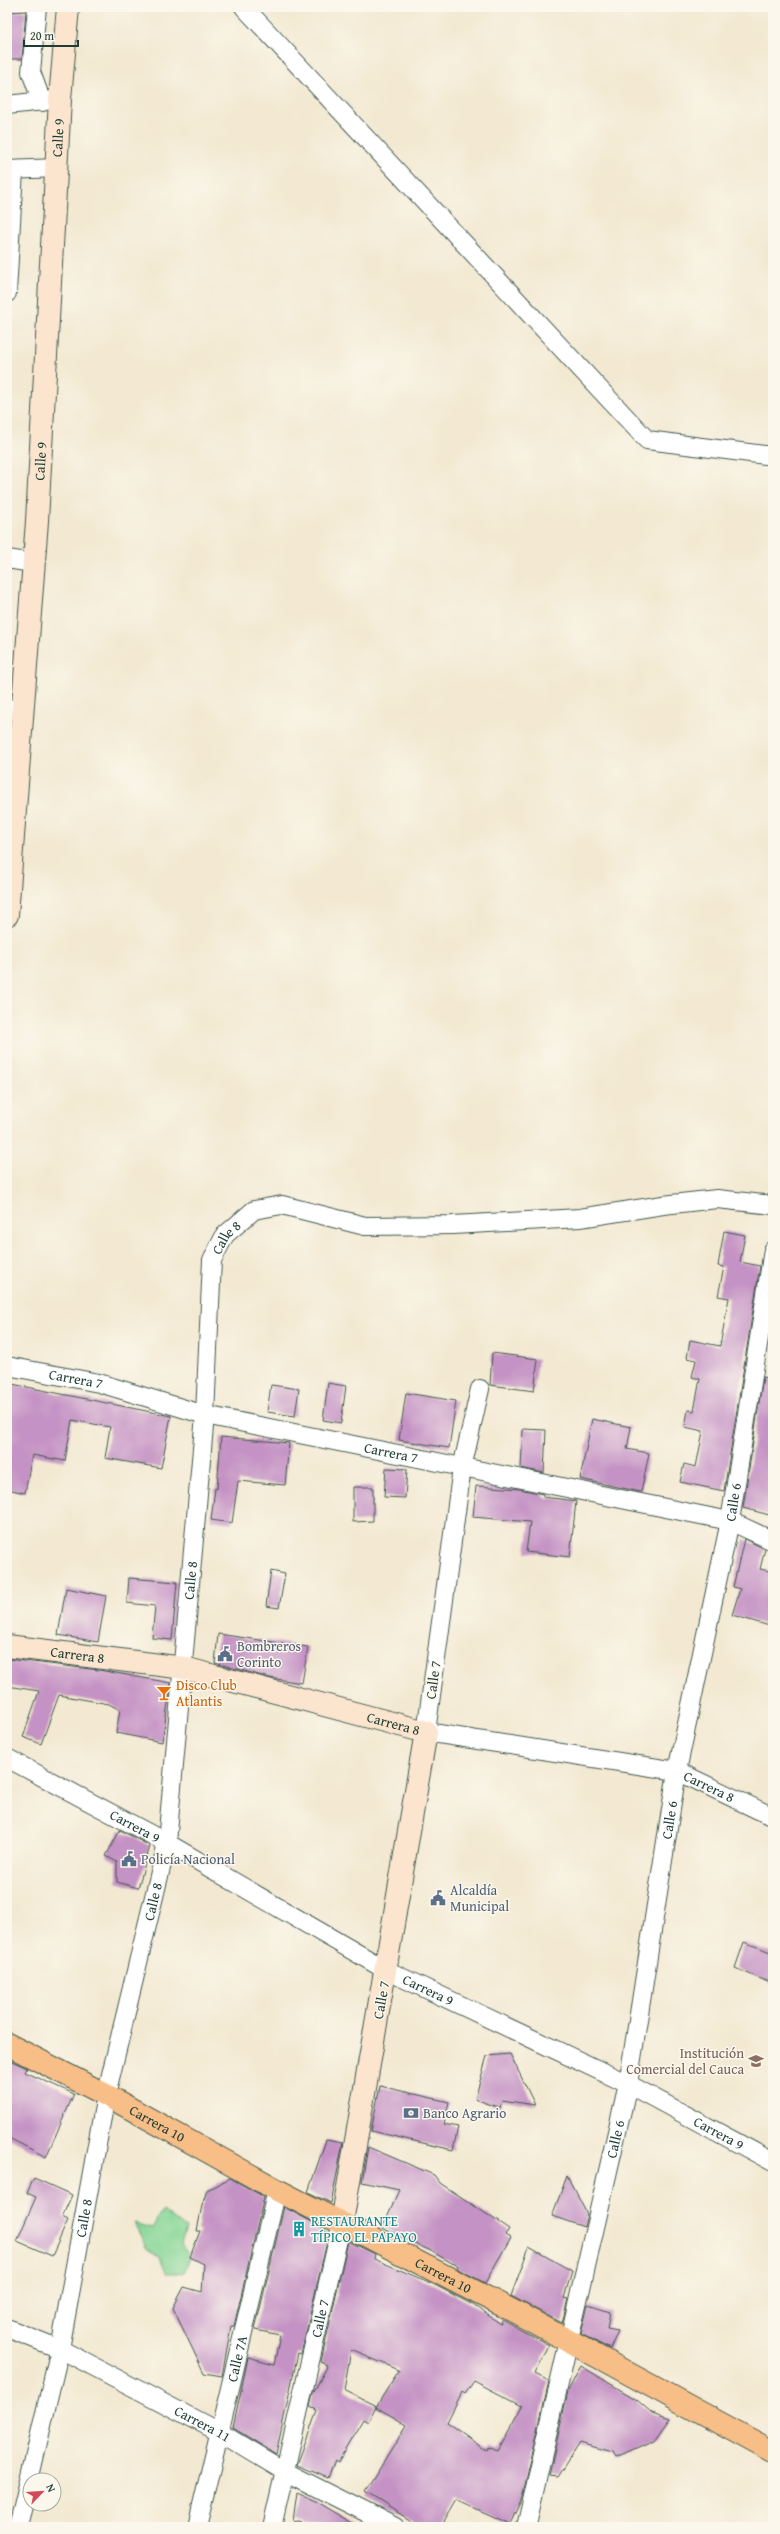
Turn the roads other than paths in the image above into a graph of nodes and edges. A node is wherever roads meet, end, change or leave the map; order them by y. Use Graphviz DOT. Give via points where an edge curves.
graph roads {
  1 [pos="37,7"];
  2 [pos="68,7"];
  3 [pos="244,7"];
  4 [pos="51,100"];
  5 [pos="7,105"];
  6 [pos="58,168"];
  7 [pos="11,170"];
  8 [pos="7,293"];
  9 [pos="773,456"];
  10 [pos="7,559"];
  11 [pos="33,563"];
  12 [pos="15,709"];
  13 [pos="7,915"];
  14 [pos="773,1205"];
  15 [pos="773,1250"];
  16 [pos="772,1269"];
  17 [pos="765,1349"];
  18 [pos="7,1366"];
  19 [pos="480,1389"];
  20 [pos="205,1415"];
  21 [pos="462,1468"];
  22 [pos="730,1521"];
  23 [pos="773,1541"];
  24 [pos="7,1646"];
  25 [pos="184,1668"];
  26 [pos="426,1732"];
  27 [pos="7,1758"];
  28 [pos="677,1772"];
  29 [pos="773,1817"];
  30 [pos="167,1843"];
  31 [pos="386,1970"];
  32 [pos="7,2044"];
  33 [pos="628,2084"];
  34 [pos="106,2095"];
  35 [pos="773,2162"];
  36 [pos="277,2190"];
  37 [pos="342,2222"];
  38 [pos="7,2328"];
  39 [pos="568,2340"];
  40 [pos="60,2348"];
  41 [pos="219,2432"];
  42 [pos="773,2452"];
  43 [pos="284,2471"];
  44 [pos="18,2527"];
  45 [pos="197,2527"];
  46 [pos="272,2527"];
  47 [pos="395,2527"];
  48 [pos="526,2527"];
  1 -- 4 [label="street" via="31,72"];
  2 -- 4 [label="street, Calle 9"];
  3 -- 9 [label="street" via="647,440"];
  4 -- 5 [label="street"];
  4 -- 6 [label="street, Calle 9"];
  6 -- 7 [label="street"];
  6 -- 11 [label="street, Calle 9"];
  7 -- 8 [label="street"];
  10 -- 11 [label="street"];
  11 -- 12 [label="street, Calle 9"];
  12 -- 13 [label="street, Calle 9"];
  14 -- 20 [label="street, Calle 8" via="717,1199 663,1204 580,1218 453,1225 365,1226 282,1205 254,1210 225,1234 212,1260"];
  15 -- 16 [label="street, Calle 6"];
  16 -- 17 [label="street, Calle 6"];
  17 -- 22 [label="street, Calle 6"];
  18 -- 20 [label="street, Carrera 7" via="99,1383"];
  19 -- 21 [label="street, Calle 7"];
  20 -- 21 [label="street, Carrera 7"];
  20 -- 25 [label="street, Calle 8"];
  21 -- 22 [label="street, Carrera 7"];
  21 -- 26 [label="street, Calle 7"];
  22 -- 23 [label="street, Carrera 7"];
  22 -- 28 [label="street, Calle 6"];
  24 -- 25 [label="street, Carrera 8"];
  25 -- 26 [label="street, Carrera 8"];
  25 -- 30 [label="street, Calle 8"];
  26 -- 28 [label="street, Carrera 8"];
  26 -- 31 [label="street, Calle 7"];
  27 -- 30 [label="street, Carrera 9"];
  28 -- 29 [label="street, Carrera 8"];
  28 -- 33 [label="street, Calle 6"];
  30 -- 31 [label="street, Carrera 9"];
  30 -- 34 [label="street, Calle 8"];
  31 -- 33 [label="street, Carrera 9"];
  31 -- 37 [label="street, Calle 7"];
  32 -- 34 [label="main road, Carrera 10"];
  33 -- 35 [label="street, Carrera 9"];
  33 -- 39 [label="street, Calle 6"];
  34 -- 36 [label="main road, Carrera 10"];
  34 -- 40 [label="street, Calle 8"];
  36 -- 37 [label="main road, Carrera 10"];
  36 -- 41 [label="street, Calle 7A"];
  37 -- 39 [label="main road, Carrera 10"];
  37 -- 43 [label="street, Calle 7"];
  38 -- 40 [label="street, Carrera 11"];
  39 -- 42 [label="main road, Carrera 10"];
  39 -- 48 [label="street, Calle 6"];
  40 -- 41 [label="street, Carrera 11"];
  40 -- 44 [label="street, Calle 8"];
  41 -- 43 [label="street, Carrera 11"];
  41 -- 45 [label="street, Calle 7A"];
  43 -- 46 [label="street, Calle 7"];
  43 -- 47 [label="street, Carrera 11"];
}
